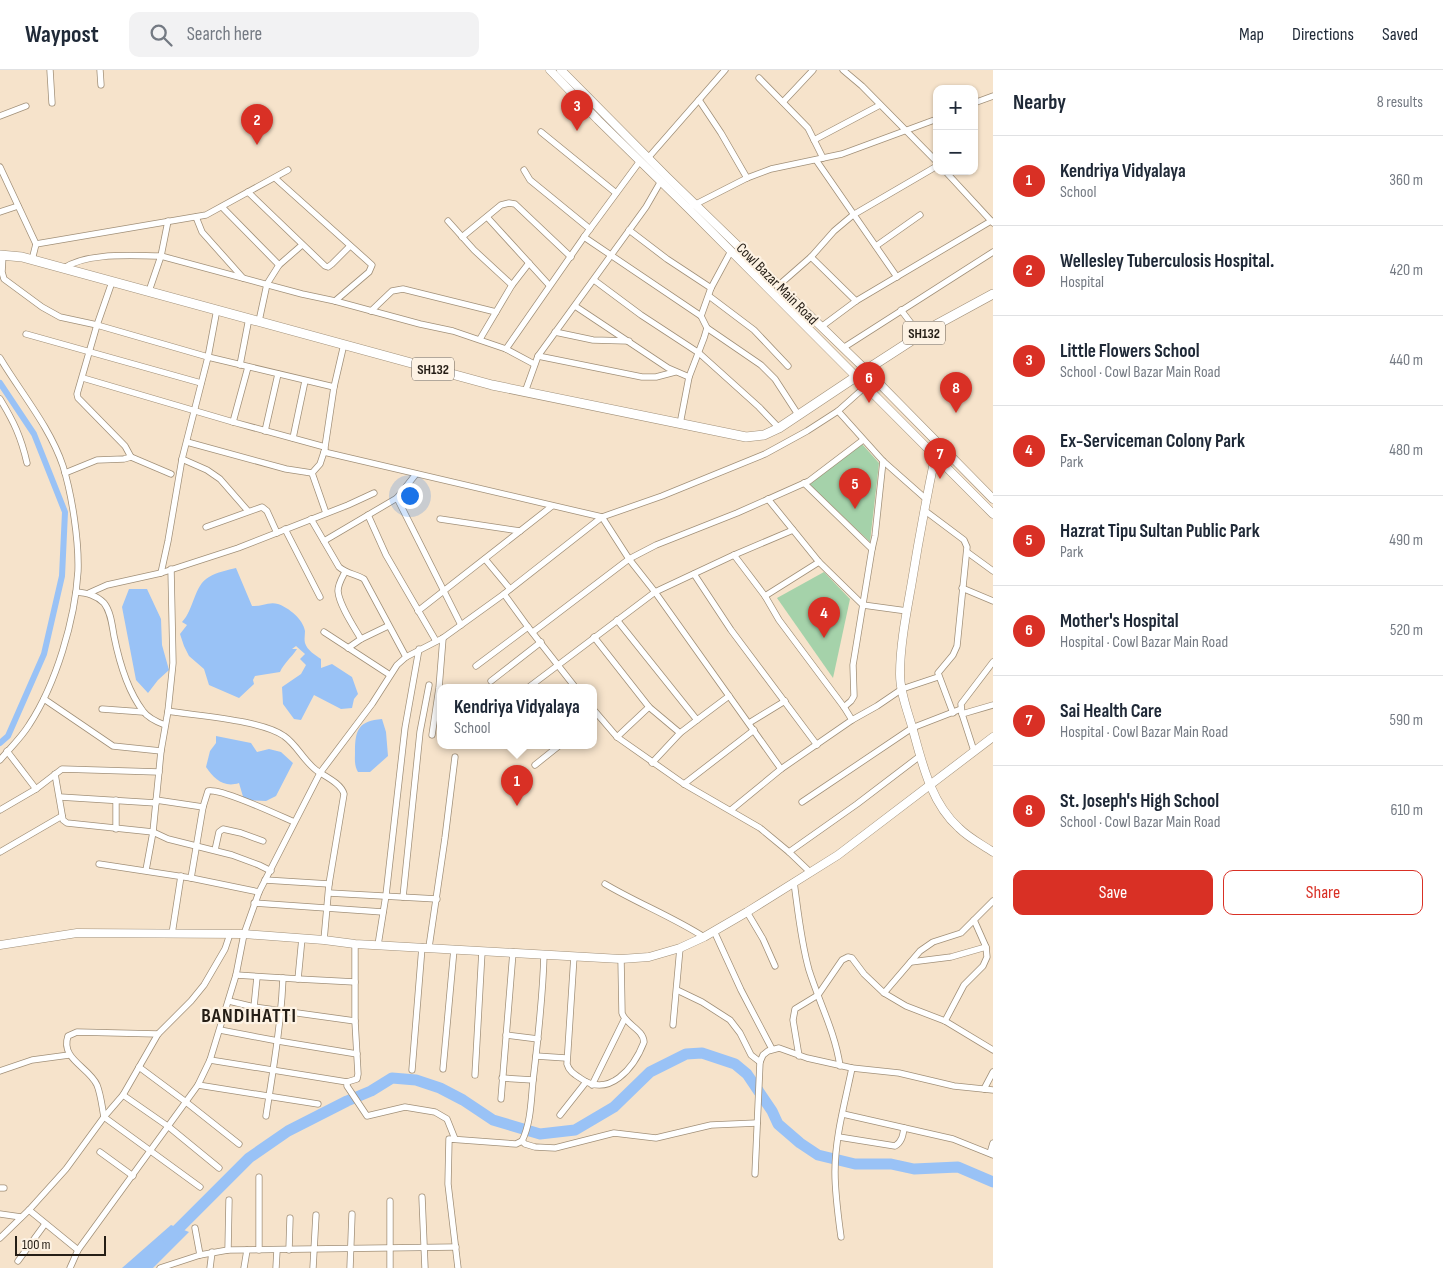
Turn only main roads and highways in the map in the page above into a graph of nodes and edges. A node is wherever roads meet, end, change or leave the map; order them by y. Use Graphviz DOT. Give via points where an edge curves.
graph roads {
  1 [pos="2,255"];
  2 [pos="993,294"];
  1 -- 2 [label="main road, SH132" via="64,268 492,385 746,437 764,435 779,428 920,335"];
}
